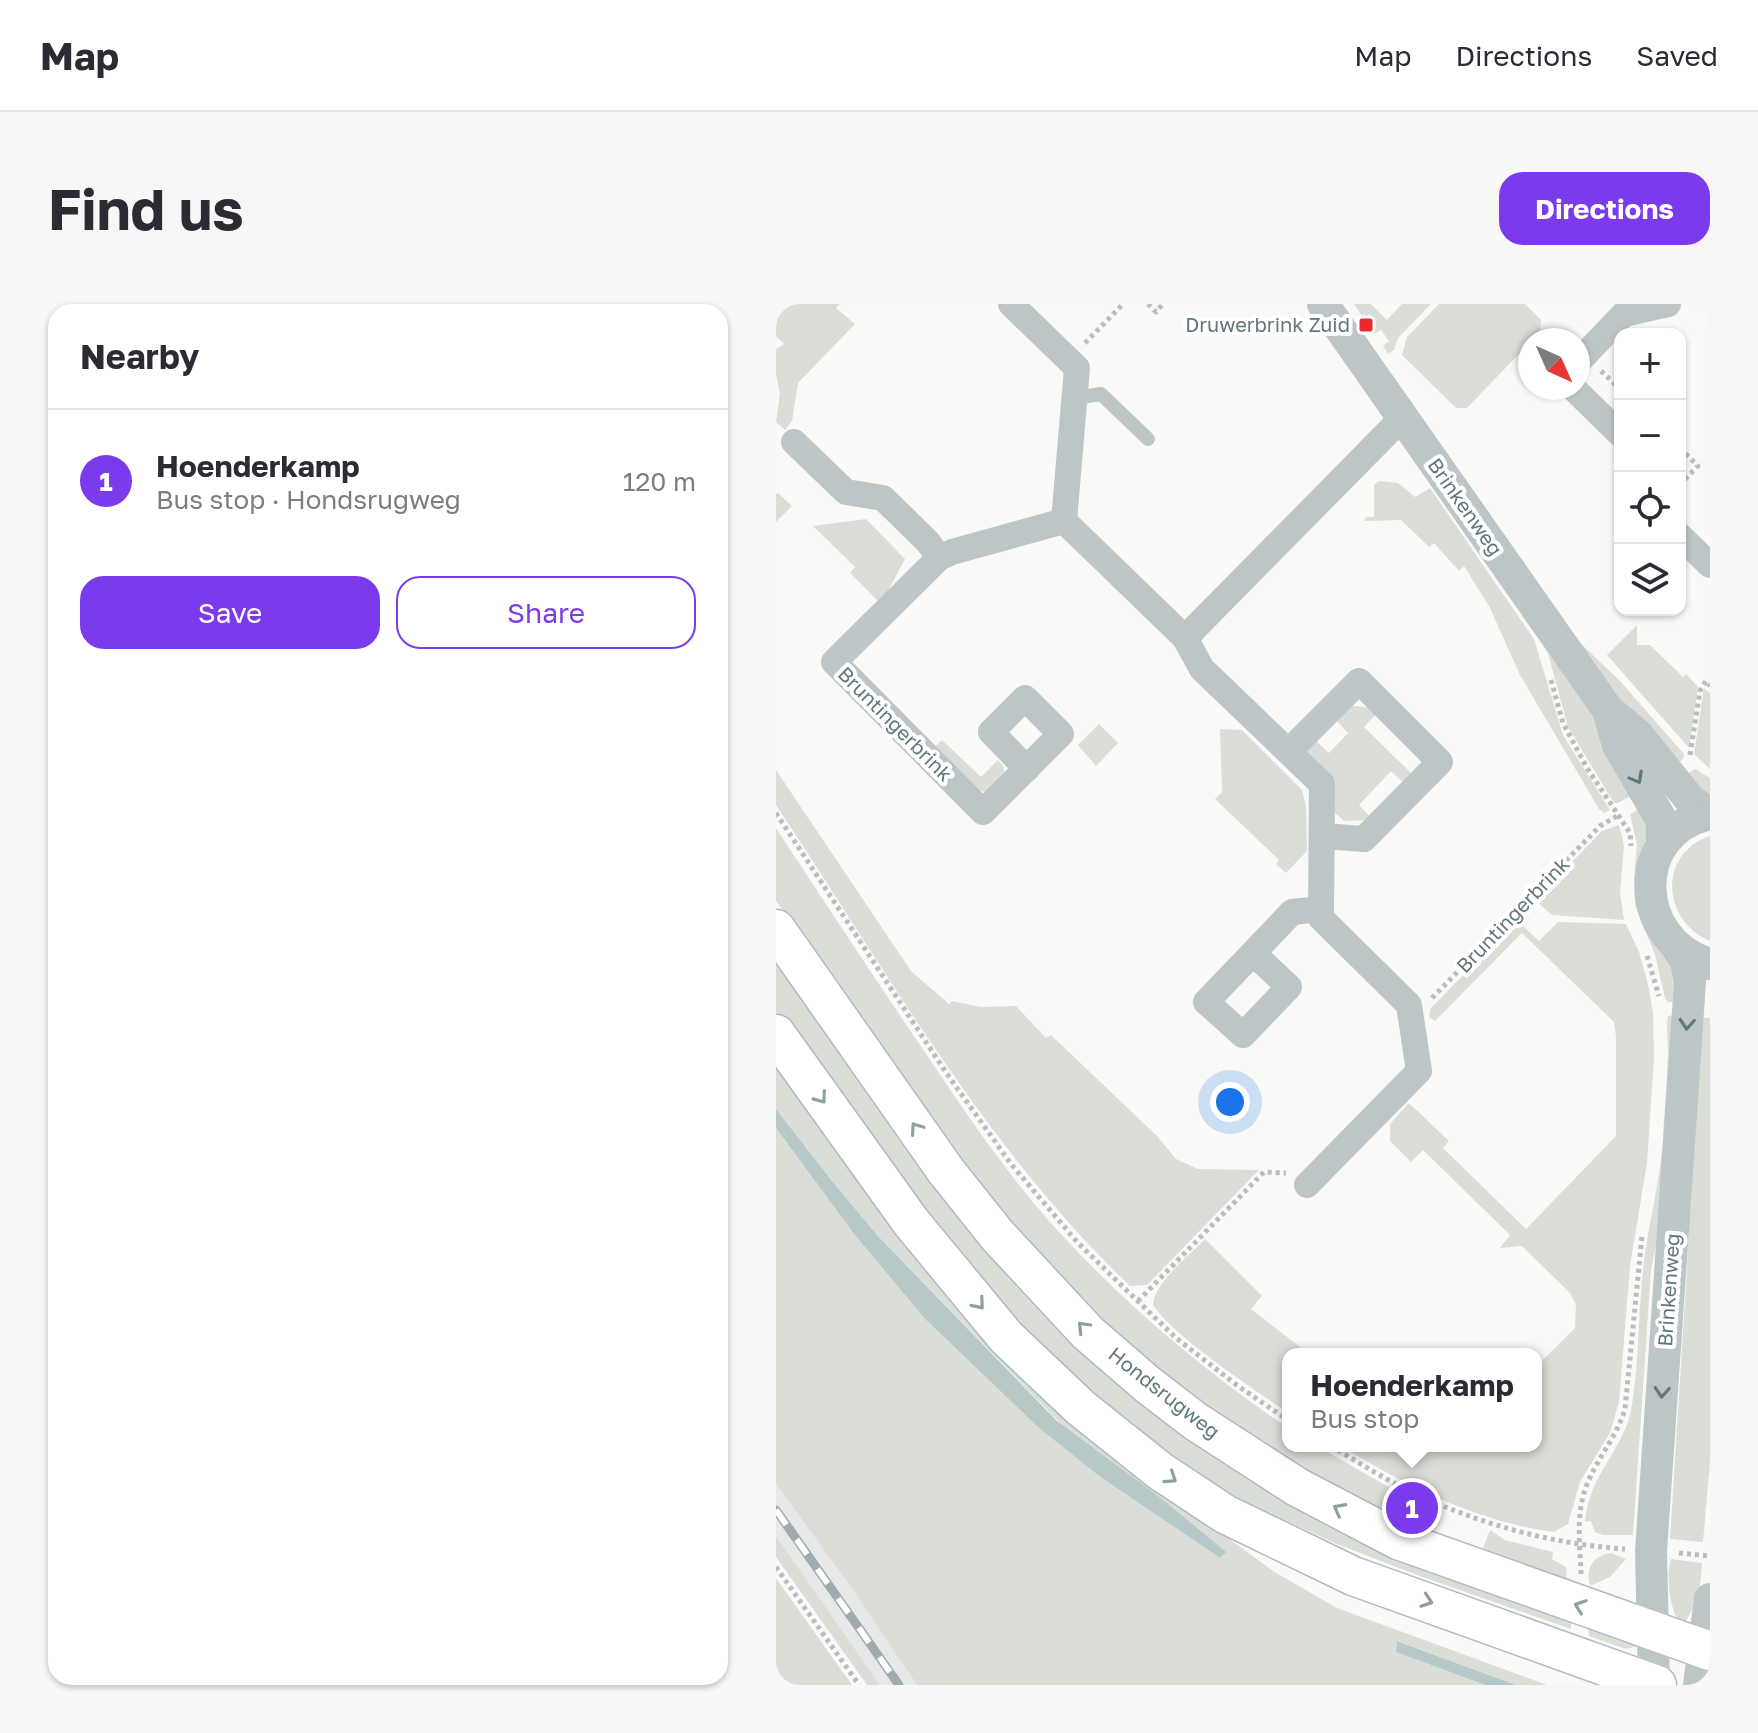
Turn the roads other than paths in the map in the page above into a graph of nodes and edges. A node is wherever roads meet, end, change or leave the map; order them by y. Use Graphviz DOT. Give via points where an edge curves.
graph roads {
  1 [pos="1011,304"];
  2 [pos="1323,304"];
  3 [pos="1668,304"];
  4 [pos="1590,349"];
  5 [pos="1075,398"];
  6 [pos="1585,400"];
  7 [pos="1403,417"];
  8 [pos="1614,428"];
  9 [pos="1148,439"];
  10 [pos="794,442"];
  11 [pos="1064,521"];
  12 [pos="1686,542"];
  13 [pos="939,558"];
  14 [pos="1710,565"];
  15 [pos="1185,638"];
  16 [pos="1608,710"];
  17 [pos="1289,751"];
  18 [pos="1027,769"];
  19 [pos="1710,814"];
  20 [pos="1323,836"];
  21 [pos="1646,846"];
  22 [pos="1321,909"];
  23 [pos="776,929"];
  24 [pos="1678,949"];
  25 [pos="1253,953"];
  26 [pos="1710,964"];
  27 [pos="776,1034"];
  28 [pos="1313,1179"];
  29 [pos="1710,1599"];
  30 [pos="1653,1633"];
  31 [pos="1704,1662"];
  32 [pos="1655,1685"];
  1 -- 5 [label="street" via="1077,368"];
  2 -- 7 [label="street, Brinkenweg"];
  3 -- 4 [label="street" via="1624,314"];
  5 -- 9 [label="lane" via="1101,394"];
  5 -- 11 [label="street"];
  6 -- 8 [label="street"];
  7 -- 15 [label="street"];
  7 -- 16 [label="street, Brinkenweg"];
  10 -- 13 [label="street" via="846,492 883,498"];
  11 -- 13 [label="street, Bruntingerbrink"];
  11 -- 15 [label="street"];
  12 -- 14 [label="street"];
  13 -- 18 [label="street, Bruntingerbrink" via="834,662 983,812"];
  15 -- 17 [label="street" via="1202,669"];
  16 -- 19 [label="street, Brinkenweg" via="1637,734 1691,801"];
  16 -- 21 [label="street, Brinkenweg, one-way" via="1618,745 1662,821"];
  17 -- 20 [label="street" via="1322,784"];
  17 -- 20 [label="street" via="1359,681 1440,762 1364,839"];
  19 -- 21 [label="street"];
  20 -- 22 [label="street"];
  21 -- 24 [label="street, Brinkenweg" via="1651,899 1658,921"];
  22 -- 25 [label="street" via="1292,912"];
  22 -- 28 [label="street" via="1321,918 1409,1005 1419,1071"];
  30 -- 23 [label="main road, Hondsrugweg, one-way" via="1398,1540 1297,1487 1147,1384 1088,1333 997,1235"];
  24 -- 26 [label="street"];
  24 -- 30 [label="street, Brinkenweg, one-way" via="1690,982 1651,1551"];
  27 -- 32 [label="main road, one-way" via="911,1222 1006,1337 1081,1408 1160,1471 1225,1514 1353,1576"];
  29 -- 31 [label="street"];
  30 -- 31 [label="main road, Hondsrugweg"];
  30 -- 32 [label="street, Brinkenweg"];
}
